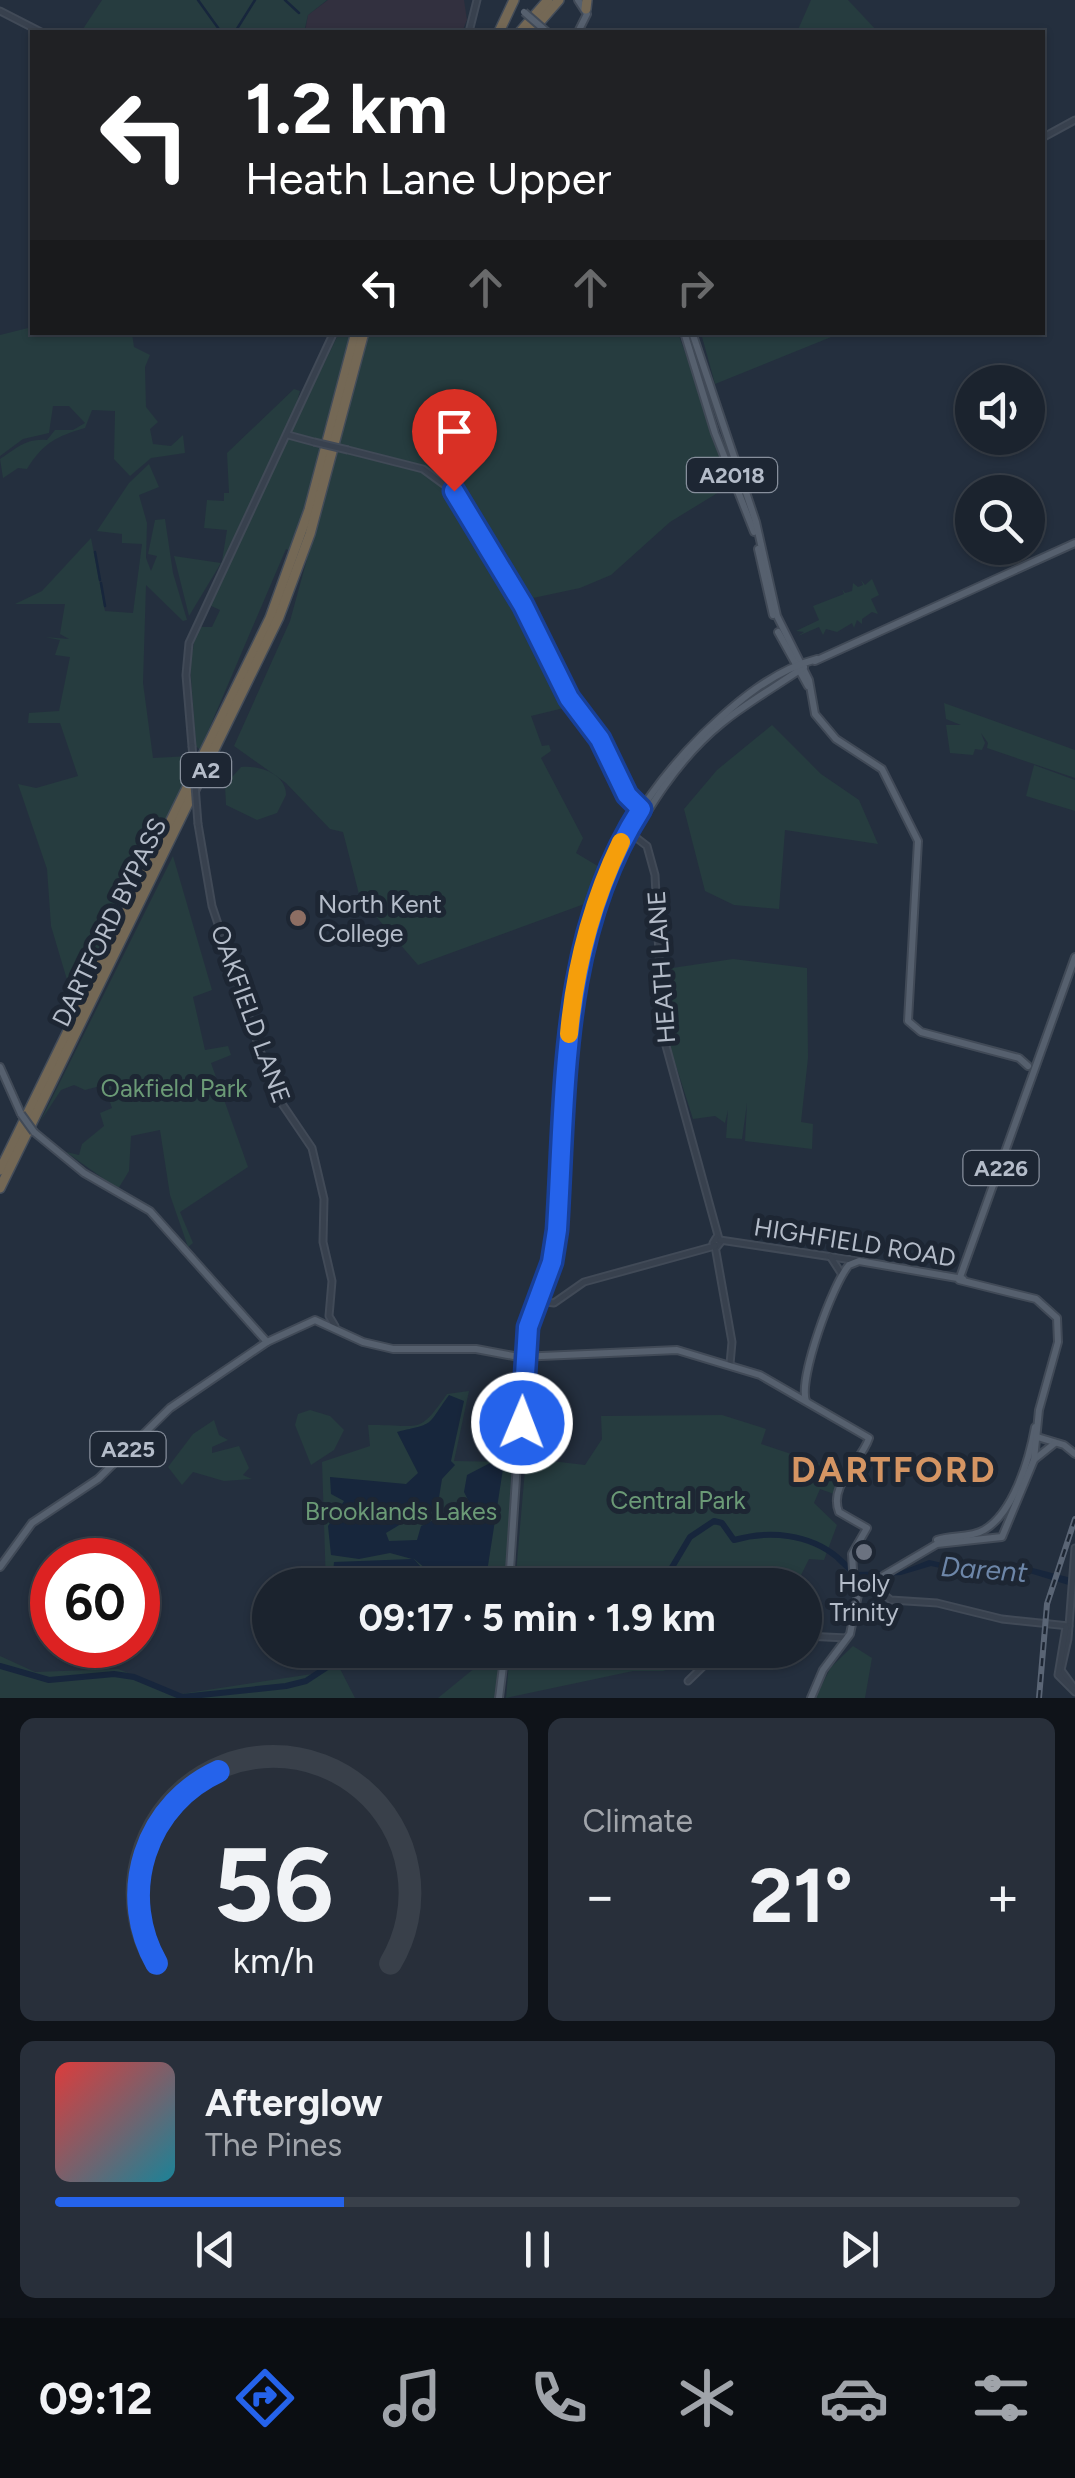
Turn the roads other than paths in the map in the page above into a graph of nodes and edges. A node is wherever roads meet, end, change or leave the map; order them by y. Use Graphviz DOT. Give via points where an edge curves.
graph roads {
  1 [pos="472,0"];
  2 [pos="515,0"];
  3 [pos="548,0"];
  4 [pos="559,0"];
  5 [pos="578,0"];
  6 [pos="586,8"];
  7 [pos="0,11"];
  8 [pos="36,30"];
  9 [pos="469,30"];
  10 [pos="501,30"];
  11 [pos="522,30"];
  12 [pos="532,30"];
  13 [pos="545,30"];
  14 [pos="1075,120"];
  15 [pos="1045,136"];
  16 [pos="333,335"];
  17 [pos="355,335"];
  18 [pos="363,335"];
  19 [pos="685,335"];
  20 [pos="693,335"];
  21 [pos="288,435"];
  22 [pos="1075,543"];
  23 [pos="799,668"];
  24 [pos="644,811"];
  25 [pos="630,834"];
  26 [pos="1075,957"];
  27 [pos="0,1068"];
  28 [pos="1031,1068"];
  29 [pos="0,1170"];
  30 [pos="0,1188"];
  31 [pos="717,1244"];
  32 [pos="826,1254"];
  33 [pos="859,1261"];
  34 [pos="842,1273"];
  35 [pos="959,1274"];
  36 [pos="973,1282"];
  37 [pos="985,1287"];
  38 [pos="330,1299"];
  39 [pos="539,1299"];
  40 [pos="321,1321"];
  41 [pos="335,1326"];
  42 [pos="267,1342"];
  43 [pos="527,1356"];
  44 [pos="730,1364"];
  45 [pos="802,1395"];
  46 [pos="1037,1432"];
  47 [pos="1052,1442"];
  48 [pos="1075,1454"];
  49 [pos="1034,1460"];
  50 [pos="998,1521"];
  51 [pos="1005,1527"];
  52 [pos="988,1529"];
  53 [pos="994,1539"];
  54 [pos="930,1543"];
  55 [pos="942,1543"];
  56 [pos="1075,1548"];
  57 [pos="899,1565"];
  58 [pos="0,1567"];
  59 [pos="510,1568"];
  60 [pos="885,1576"];
  61 [pos="854,1581"];
  62 [pos="874,1583"];
  63 [pos="884,1596"];
  64 [pos="1068,1626"];
  65 [pos="822,1637"];
  66 [pos="848,1638"];
  67 [pos="503,1668"];
  68 [pos="702,1668"];
  69 [pos="688,1682"];
  70 [pos="1075,1691"];
  71 [pos="501,1696"];
  72 [pos="811,1698"];
  1 -- 9 [label="street"];
  2 -- 10 [label="highway"];
  2 -- 13 [label="main road, bridge"];
  3 -- 11 [label="highway"];
  4 -- 12 [label="highway"];
  5 -- 6 [label="main road"];
  7 -- 8 [label="street"];
  14 -- 15 [label="street"];
  16 -- 21 [label="street, OAKFIELD LANE"];
  17 -- 29 [label="highway, DARTFORD BYPASS / A2" via="276,605"];
  18 -- 30 [label="highway, DARTFORD BYPASS / A2" via="320,502 279,617"];
  19 -- 23 [label="main road, A2018" via="754,530 774,619"];
  20 -- 23 [label="main road, A2018" via="756,522 777,616"];
  21 -- 24 [label="street, bridge" via="422,470 454,491 569,698 600,739 627,795"];
  21 -- 38 [label="street, OAKFIELD LANE, bridge" via="189,644 186,675 212,906 274,1092 312,1148 324,1200"];
  22 -- 23 [label="main road"];
  23 -- 24 [label="main road" via="718,726"];
  23 -- 28 [label="main road, A2018" via="824,729 886,775 918,841 910,1025 1020,1058"];
  24 -- 25 [label="main road"];
  25 -- 31 [label="street, HEATH LANE" via="646,846 653,866 662,1036 692,1127"];
  25 -- 39 [label="main road" via="603,887 573,994 557,1230"];
  26 -- 28 [label="main road, A226"];
  27 -- 42 [label="main road, bridge" via="34,1132 95,1180 150,1211"];
  28 -- 35 [label="main road, A226" via="1012,1140"];
  31 -- 32 [label="street, HIGHFIELD ROAD"];
  31 -- 39 [label="street, HIGHFIELD ROAD" via="584,1282 555,1301"];
  31 -- 44 [label="street, HEATH LANE"];
  32 -- 33 [label="street, HIGHFIELD ROAD"];
  32 -- 34 [label="street"];
  33 -- 34 [label="main road"];
  33 -- 35 [label="main road, HIGHFIELD ROAD"];
  34 -- 45 [label="main road"];
  35 -- 36 [label="main road, HIGHFIELD ROAD"];
  35 -- 36 [label="main road, HIGHFIELD ROAD"];
  35 -- 37 [label="main road, HIGHFIELD ROAD"];
  36 -- 37 [label="main road, HIGHFIELD ROAD"];
  37 -- 46 [label="main road, HIGHFIELD ROAD" via="1044,1303 1057,1318 1058,1342"];
  38 -- 40 [label="street"];
  38 -- 41 [label="street, OAKFIELD LANE"];
  39 -- 43 [label="main road"];
  40 -- 41 [label="main road"];
  40 -- 42 [label="main road, A225"];
  41 -- 43 [label="main road" via="392,1349"];
  42 -- 58 [label="main road, A225" via="170,1408 98,1479 32,1522"];
  43 -- 44 [label="main road" via="674,1349"];
  43 -- 59 [label="main road"];
  44 -- 45 [label="main road"];
  45 -- 61 [label="main road" via="869,1438 836,1504 866,1526 852,1554"];
  46 -- 47 [label="main road"];
  46 -- 49 [label="main road"];
  46 -- 50 [label="main road"];
  47 -- 48 [label="main road"];
  47 -- 49 [label="main road"];
  49 -- 51 [label="main road"];
  50 -- 51 [label="main road"];
  50 -- 52 [label="main road"];
  51 -- 53 [label="main road"];
  52 -- 53 [label="main road"];
  52 -- 54 [label="main road"];
  53 -- 55 [label="main road"];
  54 -- 55 [label="main road"];
  54 -- 57 [label="main road"];
  55 -- 57 [label="main road"];
  56 -- 64 [label="street"];
  57 -- 60 [label="main road"];
  57 -- 62 [label="main road"];
  60 -- 62 [label="main road"];
  60 -- 63 [label="street"];
  61 -- 62 [label="main road"];
  61 -- 66 [label="main road"];
  62 -- 63 [label="street"];
  63 -- 64 [label="street"];
  64 -- 70 [label="street" via="1058,1675"];
  65 -- 66 [label="street"];
  66 -- 72 [label="main road"];
  67 -- 71 [label="main road"];
  68 -- 69 [label="street"];
}
